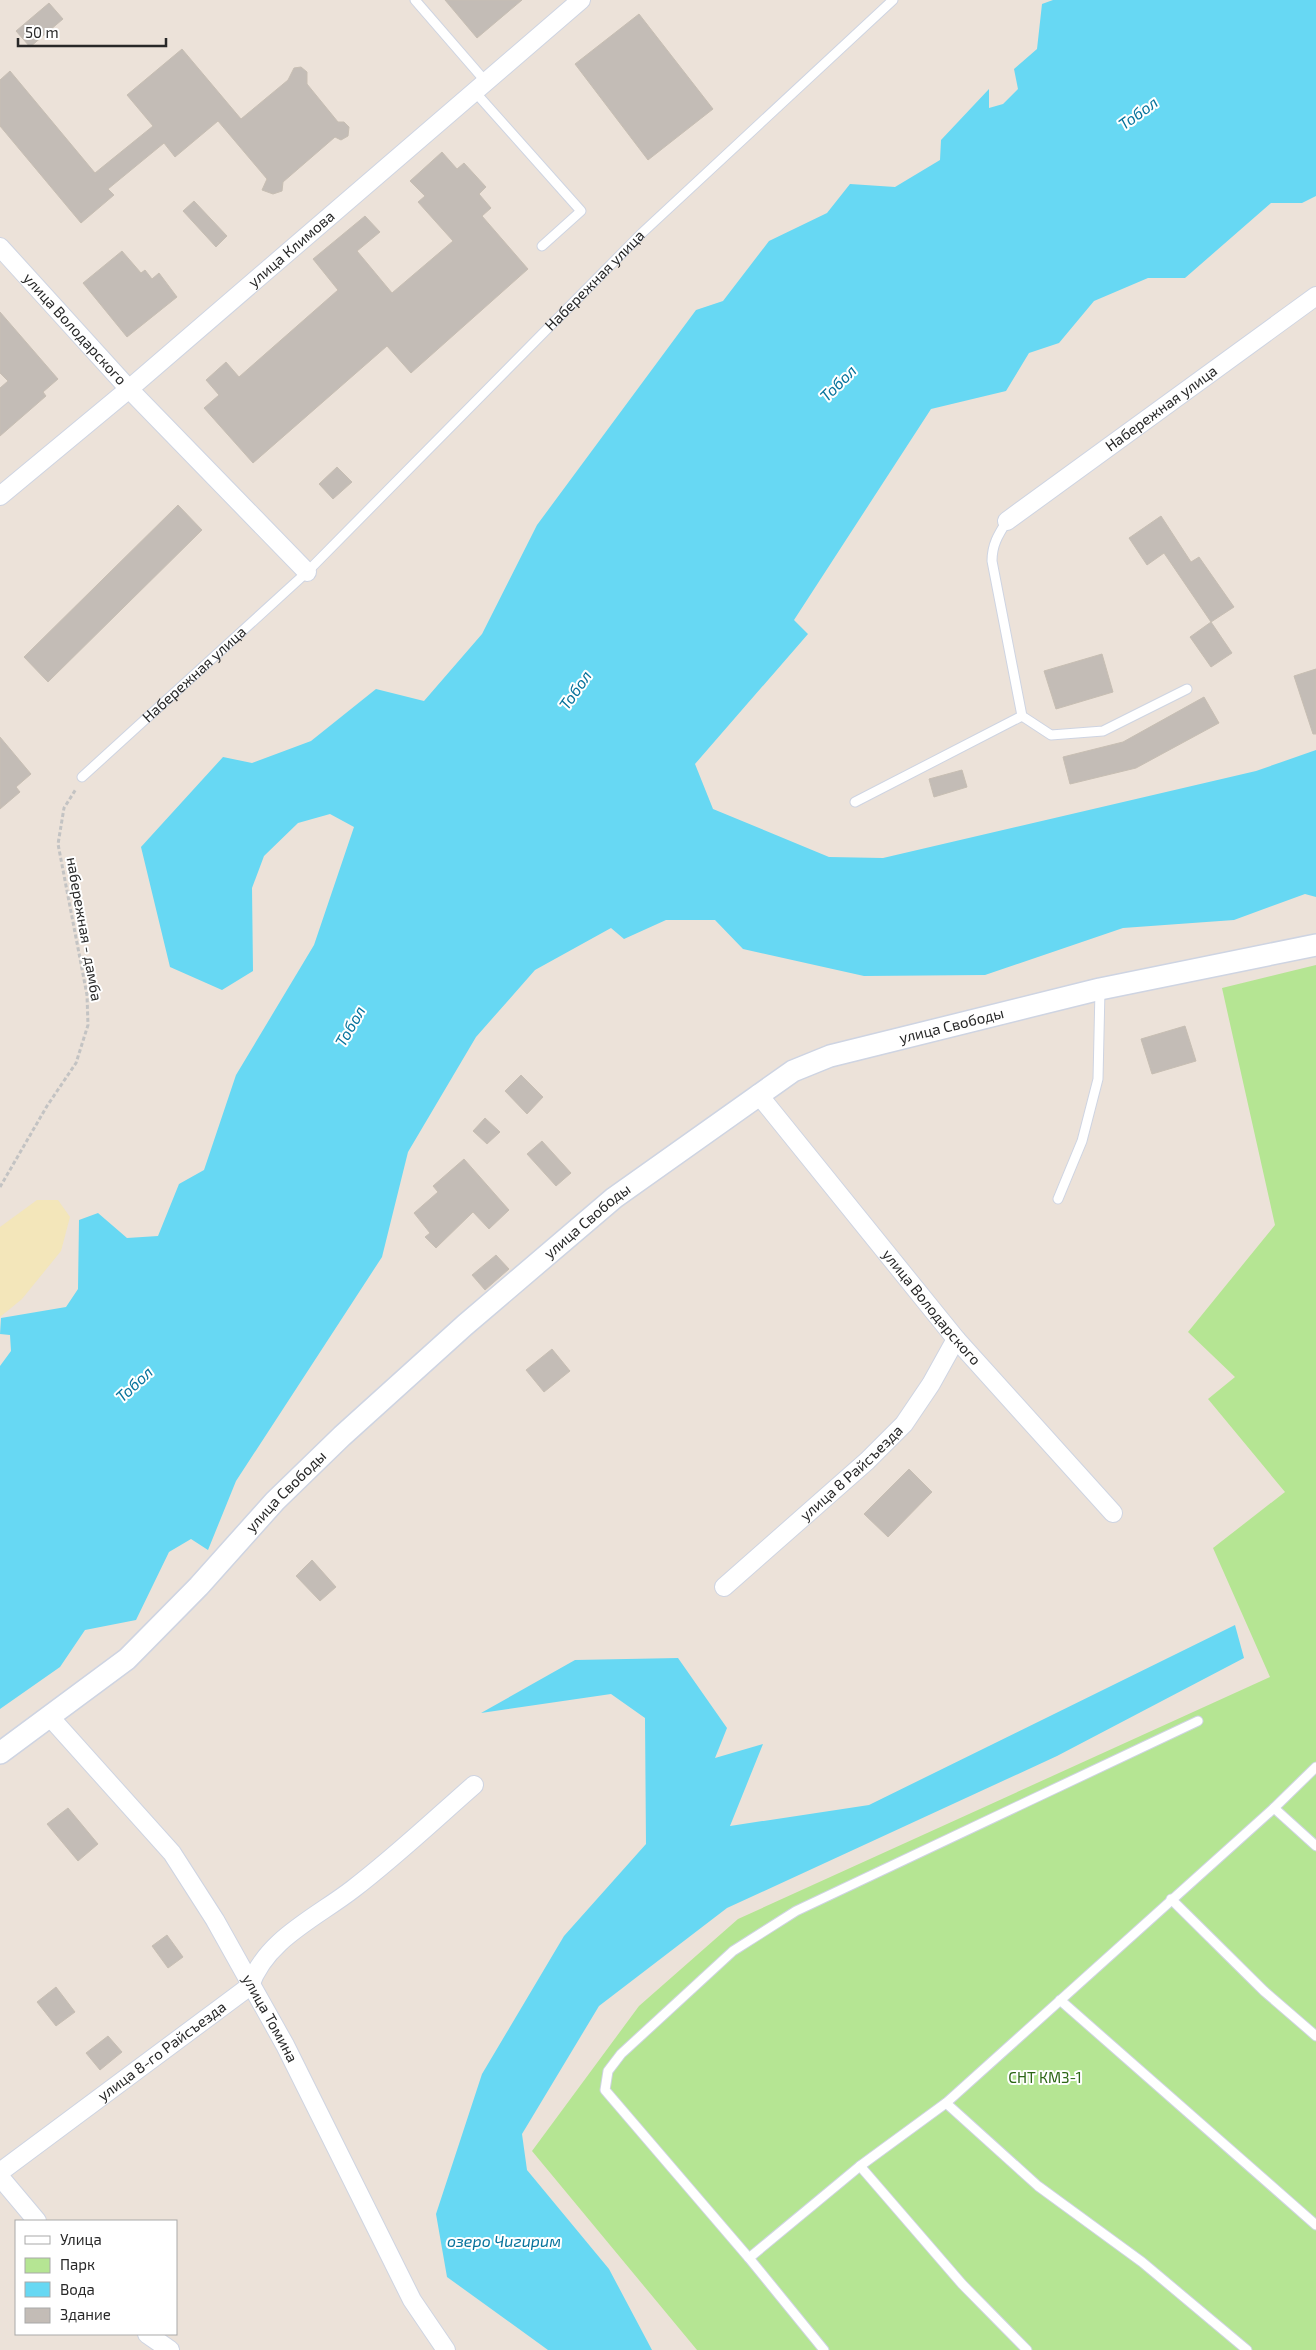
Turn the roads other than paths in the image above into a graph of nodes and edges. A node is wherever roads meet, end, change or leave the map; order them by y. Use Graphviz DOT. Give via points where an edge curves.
graph roads {
  1 [pos="415,0"];
  2 [pos="581,0"];
  3 [pos="893,0"];
  4 [pos="481,87"];
  5 [pos="542,246"];
  6 [pos="0,247"];
  7 [pos="1316,296"];
  8 [pos="129,389"];
  9 [pos="0,496"];
  10 [pos="1007,521"];
  11 [pos="307,572"];
  12 [pos="1187,689"];
  13 [pos="1022,716"];
  14 [pos="82,777"];
  15 [pos="855,802"];
  16 [pos="1316,944"];
  17 [pos="1100,989"];
  18 [pos="758,1094"];
  19 [pos="1058,1199"];
  20 [pos="956,1339"];
  21 [pos="1113,1513"];
  22 [pos="724,1587"];
  23 [pos="50,1717"];
  24 [pos="1198,1721"];
  25 [pos="0,1753"];
  26 [pos="1316,1767"];
  27 [pos="474,1785"];
  28 [pos="1274,1808"];
  29 [pos="1316,1846"];
  30 [pos="1171,1899"];
  31 [pos="250,1986"];
  32 [pos="1060,2000"];
  33 [pos="1316,2036"];
  34 [pos="946,2103"];
  35 [pos="860,2166"];
  36 [pos="0,2172"];
  37 [pos="0,2176"];
  38 [pos="36,2220"];
  39 [pos="1316,2225"];
  40 [pos="749,2258"];
  41 [pos="148,2335"];
  42 [pos="170,2350"];
  43 [pos="446,2350"];
  44 [pos="824,2350"];
  45 [pos="1027,2350"];
  46 [pos="1247,2350"];
  1 -- 4 [label="lane"];
  2 -- 4 [label="street, улица Климова"];
  3 -- 11 [label="lane, Набережная улица" via="642,233"];
  4 -- 5 [label="lane" via="581,211"];
  4 -- 8 [label="street, улица Климова"];
  6 -- 8 [label="street, улица Володарского"];
  7 -- 10 [label="street, Набережная улица"];
  8 -- 9 [label="street, улица Климова"];
  8 -- 11 [label="street"];
  10 -- 13 [label="lane" via="995,539 992,561"];
  11 -- 14 [label="lane, Набережная улица"];
  12 -- 13 [label="lane" via="1103,731 1051,735"];
  13 -- 15 [label="lane"];
  16 -- 17 [label="street, улица Свободы"];
  17 -- 18 [label="street, улица Свободы" via="830,1056 793,1071"];
  17 -- 19 [label="lane" via="1098,1079 1082,1141"];
  18 -- 20 [label="street, улица Володарского"];
  18 -- 23 [label="street, улица Свободы" via="614,1198 465,1325 342,1436 276,1501 127,1659"];
  20 -- 21 [label="street, улица Володарского"];
  20 -- 22 [label="street, улица 8 Райсъезда" via="904,1424"];
  23 -- 25 [label="street, улица Свободы"];
  23 -- 31 [label="street, улица Томина" via="172,1853"];
  24 -- 40 [label="lane" via="796,1911 732,1951 621,2054 608,2071 605,2090"];
  26 -- 28 [label="lane"];
  27 -- 31 [label="street, улица 8-го Райсъезда" via="353,1890 282,1939 254,1975"];
  28 -- 29 [label="lane"];
  28 -- 30 [label="lane"];
  30 -- 32 [label="lane"];
  30 -- 33 [label="lane" via="1264,1991"];
  31 -- 36 [label="street, улица 8-го Райсъезда"];
  31 -- 43 [label="street, улица Томина" via="285,2045 412,2300"];
  32 -- 34 [label="lane"];
  32 -- 39 [label="lane"];
  34 -- 35 [label="lane"];
  34 -- 46 [label="lane" via="1038,2186 1142,2262"];
  35 -- 40 [label="lane"];
  35 -- 45 [label="lane" via="962,2284"];
  37 -- 38 [label="street"];
  40 -- 44 [label="lane"];
  41 -- 42 [label="street"];
}
